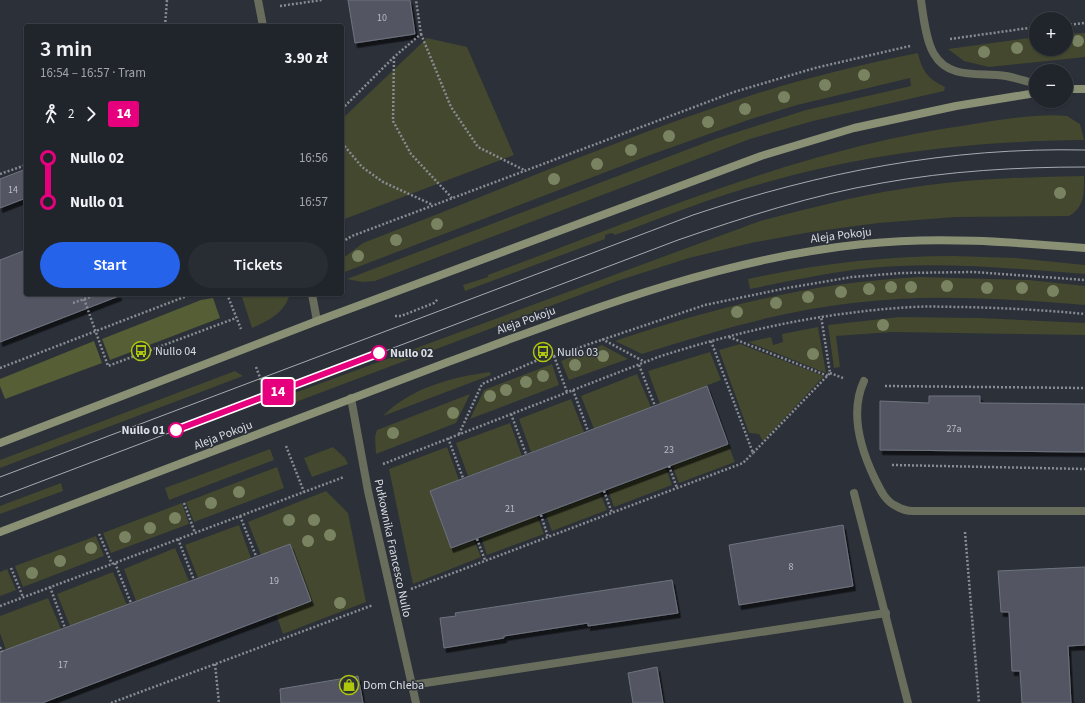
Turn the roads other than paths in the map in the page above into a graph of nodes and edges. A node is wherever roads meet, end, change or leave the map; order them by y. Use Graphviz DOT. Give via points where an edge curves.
graph roads {
  1 [pos="258,0"];
  2 [pos="921,0"];
  3 [pos="263,24"];
  4 [pos="1029,82"];
  5 [pos="1073,89"];
  6 [pos="1085,89"];
  7 [pos="1029,94"];
  8 [pos="1085,248"];
  9 [pos="312,296"];
  10 [pos="317,321"];
  11 [pos="863,383"];
  12 [pos="351,398"];
  13 [pos="0,443"];
  14 [pos="854,493"];
  15 [pos="1085,511"];
  16 [pos="0,532"];
  17 [pos="886,613"];
  18 [pos="412,684"];
  19 [pos="416,703"];
  20 [pos="908,703"];
  1 -- 3 [label="street"];
  2 -- 4 [label="street" via="933,52 948,69 961,73 1006,76"];
  5 -- 6 [label="main road"];
  7 -- 10 [label="main road" via="854,128 761,156"];
  8 -- 12 [label="main road, Aleja Pokoju" via="994,241 895,241 773,257 701,274 614,301"];
  9 -- 10 [label="street"];
  10 -- 13 [label="main road"];
  11 -- 15 [label="street" via="857,409 860,436 871,471 885,496 894,506 907,510 963,512"];
  12 -- 16 [label="main road, Aleja Pokoju"];
  12 -- 18 [label="street, Pułkownika Francesco Nullo" via="391,598"];
  14 -- 17 [label="street"];
  17 -- 18 [label="street"];
  17 -- 20 [label="street"];
  18 -- 19 [label="street, Pułkownika Francesco Nullo"];
}
